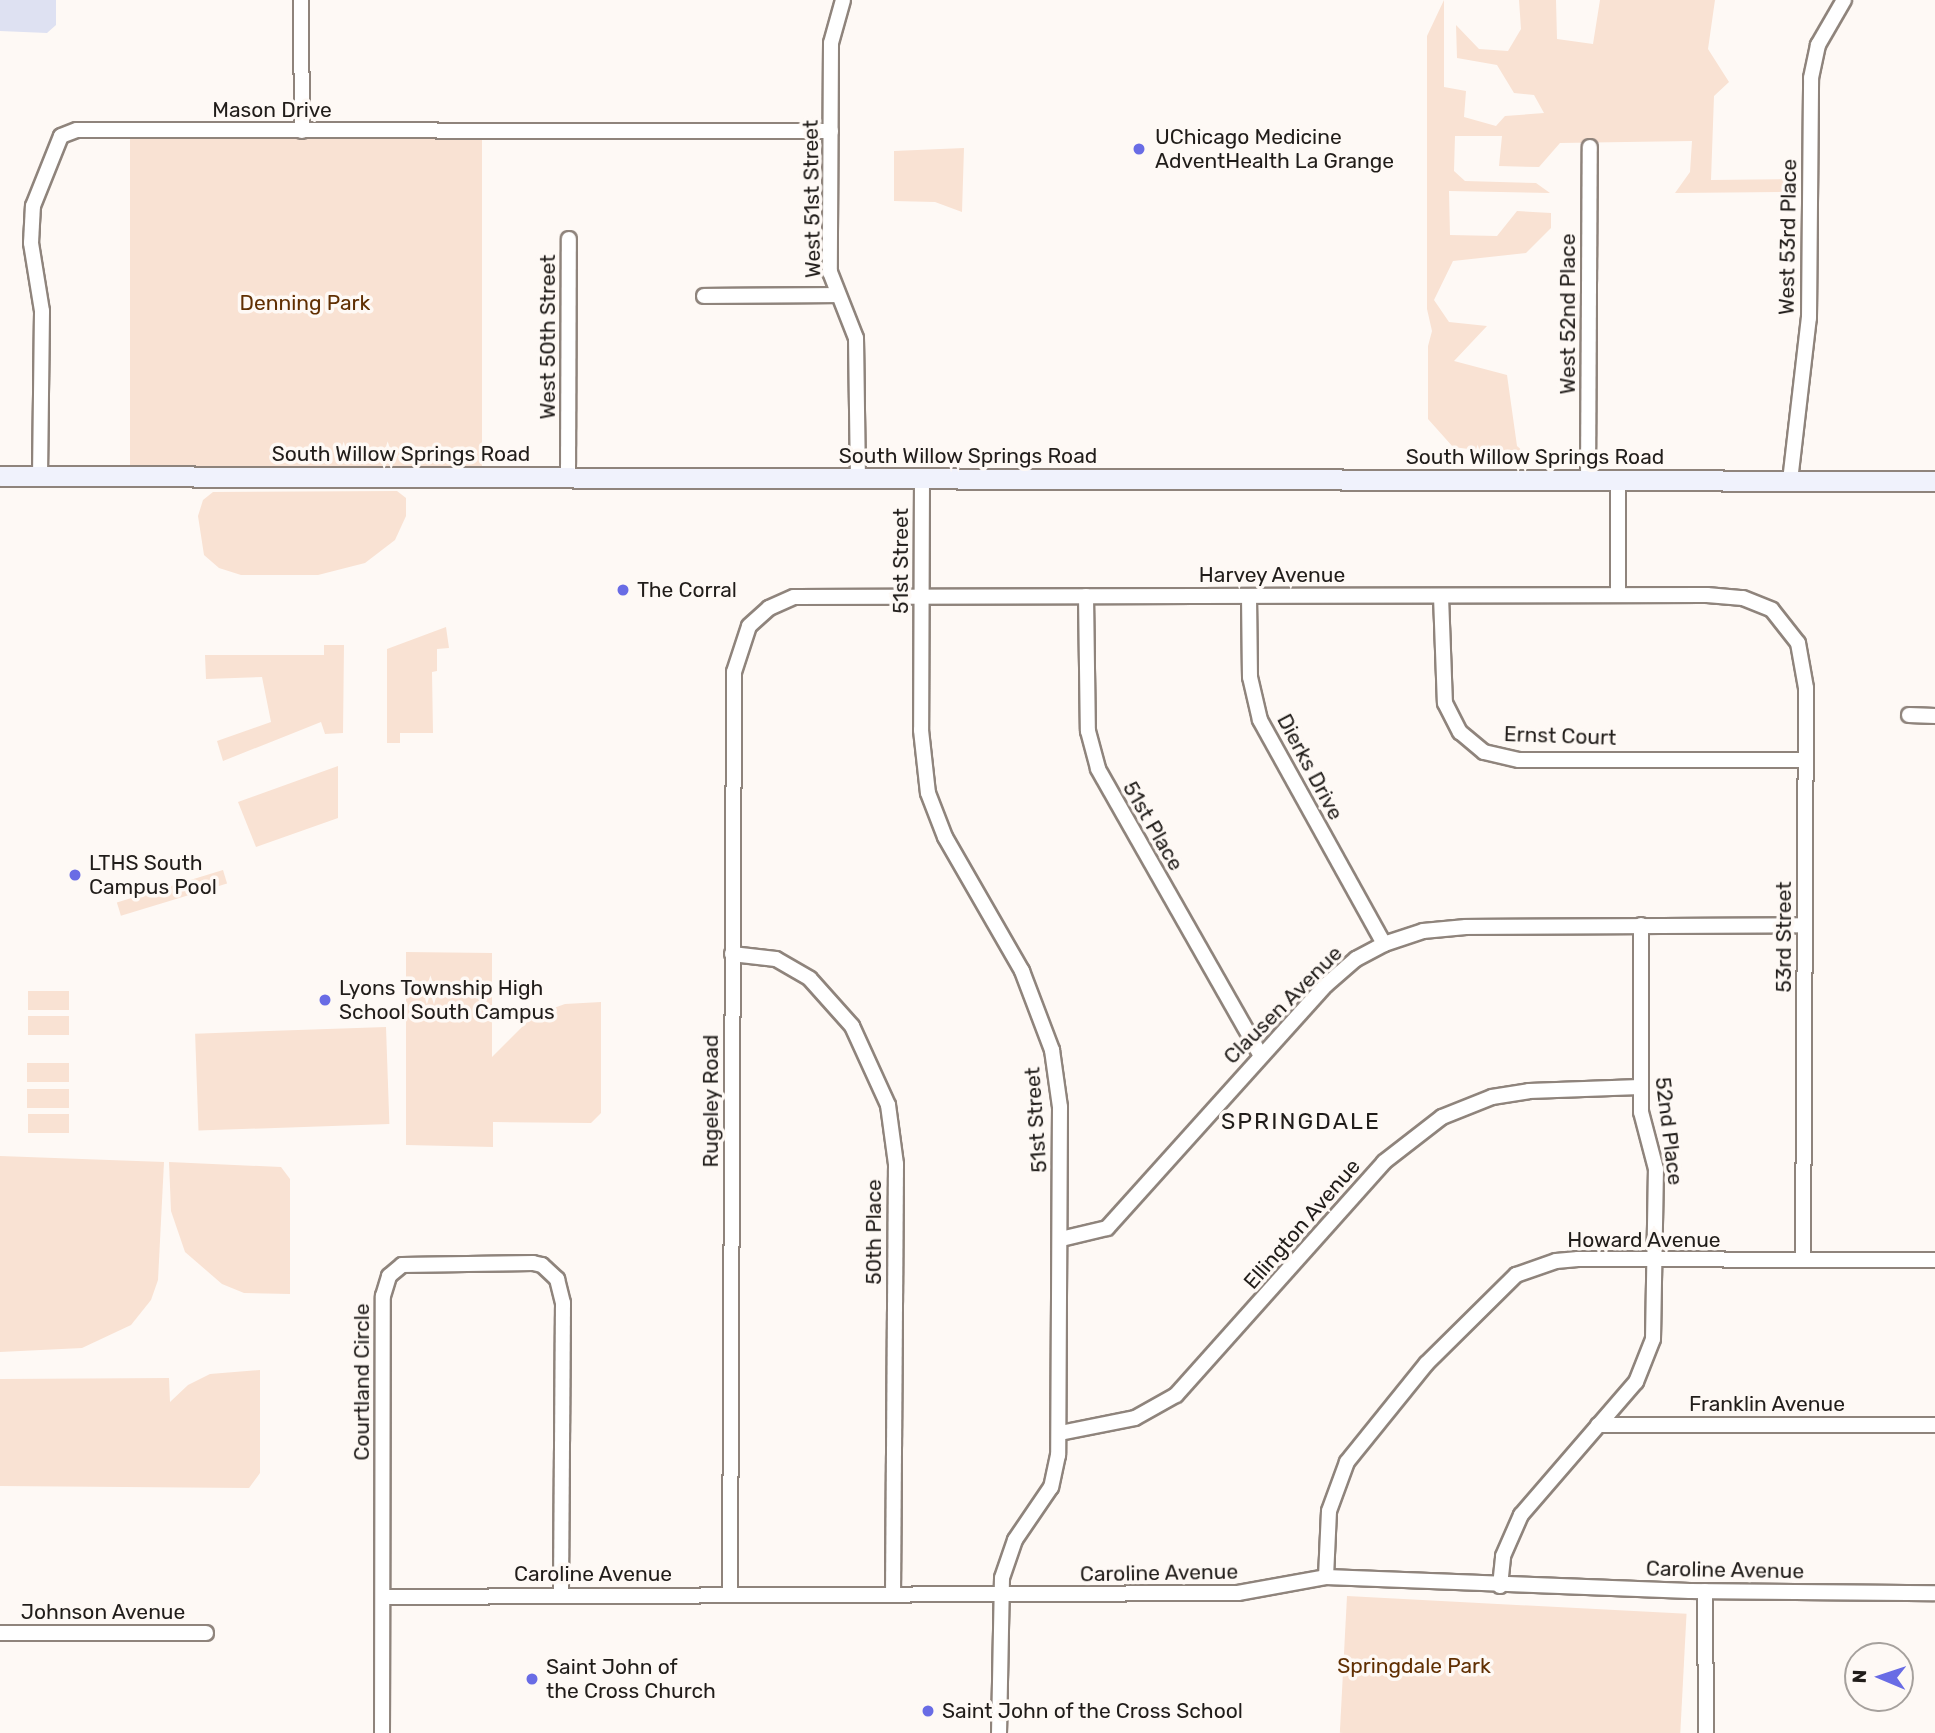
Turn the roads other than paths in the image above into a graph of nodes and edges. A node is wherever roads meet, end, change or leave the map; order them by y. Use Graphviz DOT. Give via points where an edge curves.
graph roads {
  1 [pos="301,0"];
  2 [pos="843,0"];
  3 [pos="1843,0"];
  4 [pos="302,131"];
  5 [pos="831,131"];
  6 [pos="1590,147"];
  7 [pos="569,239"];
  8 [pos="837,295"];
  9 [pos="704,296"];
  10 [pos="0,476"];
  11 [pos="40,476"];
  12 [pos="568,477"];
  13 [pos="858,478"];
  14 [pos="922,478"];
  15 [pos="1588,480"];
  16 [pos="1618,480"];
  17 [pos="1790,481"];
  18 [pos="1935,481"];
  19 [pos="1618,595"];
  20 [pos="922,596"];
  21 [pos="1086,596"];
  22 [pos="1249,596"];
  23 [pos="1441,596"];
  24 [pos="759,615"];
  25 [pos="1783,621"];
  26 [pos="1909,715"];
  27 [pos="1935,716"];
  28 [pos="1806,760"];
  29 [pos="1641,925"];
  30 [pos="1805,925"];
  31 [pos="1384,944"];
  32 [pos="732,954"];
  33 [pos="1260,1054"];
  34 [pos="1640,1087"];
  35 [pos="1061,1239"];
  36 [pos="1804,1260"];
  37 [pos="1935,1260"];
  38 [pos="1656,1261"];
  39 [pos="1598,1425"];
  40 [pos="1935,1425"];
  41 [pos="1060,1433"];
  42 [pos="1326,1577"];
  43 [pos="1500,1586"];
  44 [pos="1705,1591"];
  45 [pos="730,1594"];
  46 [pos="1935,1594"];
  47 [pos="561,1595"];
  48 [pos="893,1595"];
  49 [pos="383,1597"];
  50 [pos="1000,1597"];
  51 [pos="0,1633"];
  52 [pos="205,1633"];
  53 [pos="382,1733"];
  54 [pos="999,1733"];
  55 [pos="1706,1733"];
  1 -- 4 [label="street"];
  2 -- 5 [label="street, West 51st Street" via="832,27"];
  3 -- 17 [label="street, West 53rd Place" via="1818,45 1811,78 1809,318"];
  4 -- 5 [label="street, Mason Drive"];
  4 -- 11 [label="street, Mason Drive" via="77,130 61,136 52,149 33,206 31,243 41,311"];
  5 -- 8 [label="street, West 51st Street" via="830,272"];
  6 -- 15 [label="street, West 52nd Place"];
  7 -- 12 [label="street, West 50th Street"];
  8 -- 9 [label="street"];
  8 -- 13 [label="street, West 51st Street" via="856,338"];
  10 -- 11 [label="street, South Willow Springs Road"];
  11 -- 12 [label="street, South Willow Springs Road"];
  12 -- 13 [label="street, South Willow Springs Road"];
  13 -- 14 [label="street, South Willow Springs Road"];
  14 -- 15 [label="street, South Willow Springs Road"];
  14 -- 20 [label="street, 51st Street"];
  15 -- 16 [label="street, South Willow Springs Road"];
  16 -- 17 [label="street, South Willow Springs Road"];
  16 -- 19 [label="street"];
  17 -- 18 [label="street, South Willow Springs Road"];
  19 -- 23 [label="street, Harvey Avenue"];
  19 -- 25 [label="street, Harvey Avenue" via="1743,598"];
  20 -- 21 [label="street, Harvey Avenue"];
  20 -- 24 [label="street, Harvey Avenue" via="794,597"];
  20 -- 35 [label="street, 51st Street" via="922,755 928,793 946,837 1021,971 1052,1050 1060,1107"];
  21 -- 22 [label="street, Harvey Avenue"];
  21 -- 33 [label="street, 51st Place" via="1088,732 1098,769"];
  22 -- 23 [label="street, Harvey Avenue"];
  22 -- 31 [label="street, Dierks Drive" via="1250,677 1260,720"];
  23 -- 28 [label="street, Ernst Court" via="1445,704 1460,732 1484,752 1520,760"];
  24 -- 32 [label="street, Rugeley Road" via="742,639 734,672"];
  25 -- 28 [label="street, 53rd Street" via="1798,643 1805,670"];
  26 -- 27 [label="street"];
  28 -- 30 [label="street, 53rd Street"];
  29 -- 30 [label="street, Clausen Avenue"];
  29 -- 31 [label="street, Clausen Avenue" via="1466,927 1423,931"];
  29 -- 34 [label="street, 52nd Place"];
  30 -- 36 [label="street, 53rd Street"];
  31 -- 33 [label="street, Clausen Avenue" via="1356,959 1326,985"];
  32 -- 45 [label="street, Rugeley Road"];
  32 -- 48 [label="street, 50th Place" via="776,959 810,979 852,1026 888,1105 896,1164"];
  33 -- 35 [label="street, Clausen Avenue" via="1107,1228"];
  34 -- 38 [label="street, 52nd Place" via="1641,1112 1656,1169"];
  34 -- 41 [label="street, Ellington Avenue" via="1529,1091 1492,1097 1442,1117 1384,1162 1176,1395 1135,1418"];
  35 -- 41 [label="street, 51st Street"];
  36 -- 37 [label="street, Howard Avenue"];
  36 -- 38 [label="street, Howard Avenue"];
  38 -- 39 [label="street, 52nd Place" via="1656,1316 1647,1359 1636,1382"];
  38 -- 42 [label="street, Howard Avenue" via="1556,1261 1525,1271 1498,1289 1426,1364 1347,1462 1329,1511"];
  39 -- 40 [label="street, Franklin Avenue"];
  39 -- 43 [label="street, 52nd Place" via="1521,1515 1503,1556"];
  41 -- 50 [label="street, 51st Street" via="1051,1488 1015,1540"];
  42 -- 43 [label="street, Caroline Avenue"];
  42 -- 50 [label="street, Caroline Avenue" via="1238,1594"];
  43 -- 44 [label="street, Caroline Avenue"];
  44 -- 46 [label="street, Caroline Avenue"];
  44 -- 55 [label="street"];
  45 -- 47 [label="street, Caroline Avenue"];
  45 -- 48 [label="street, Caroline Avenue"];
  47 -- 49 [label="street, Caroline Avenue"];
  47 -- 49 [label="street, Courtland Circle" via="563,1303 557,1279 542,1265 533,1264 413,1263 388,1276 383,1296"];
  48 -- 50 [label="street, Caroline Avenue"];
  49 -- 53 [label="street, Courtland Circle"];
  50 -- 54 [label="street, 51st Street"];
  51 -- 52 [label="street, Johnson Avenue"];
}
